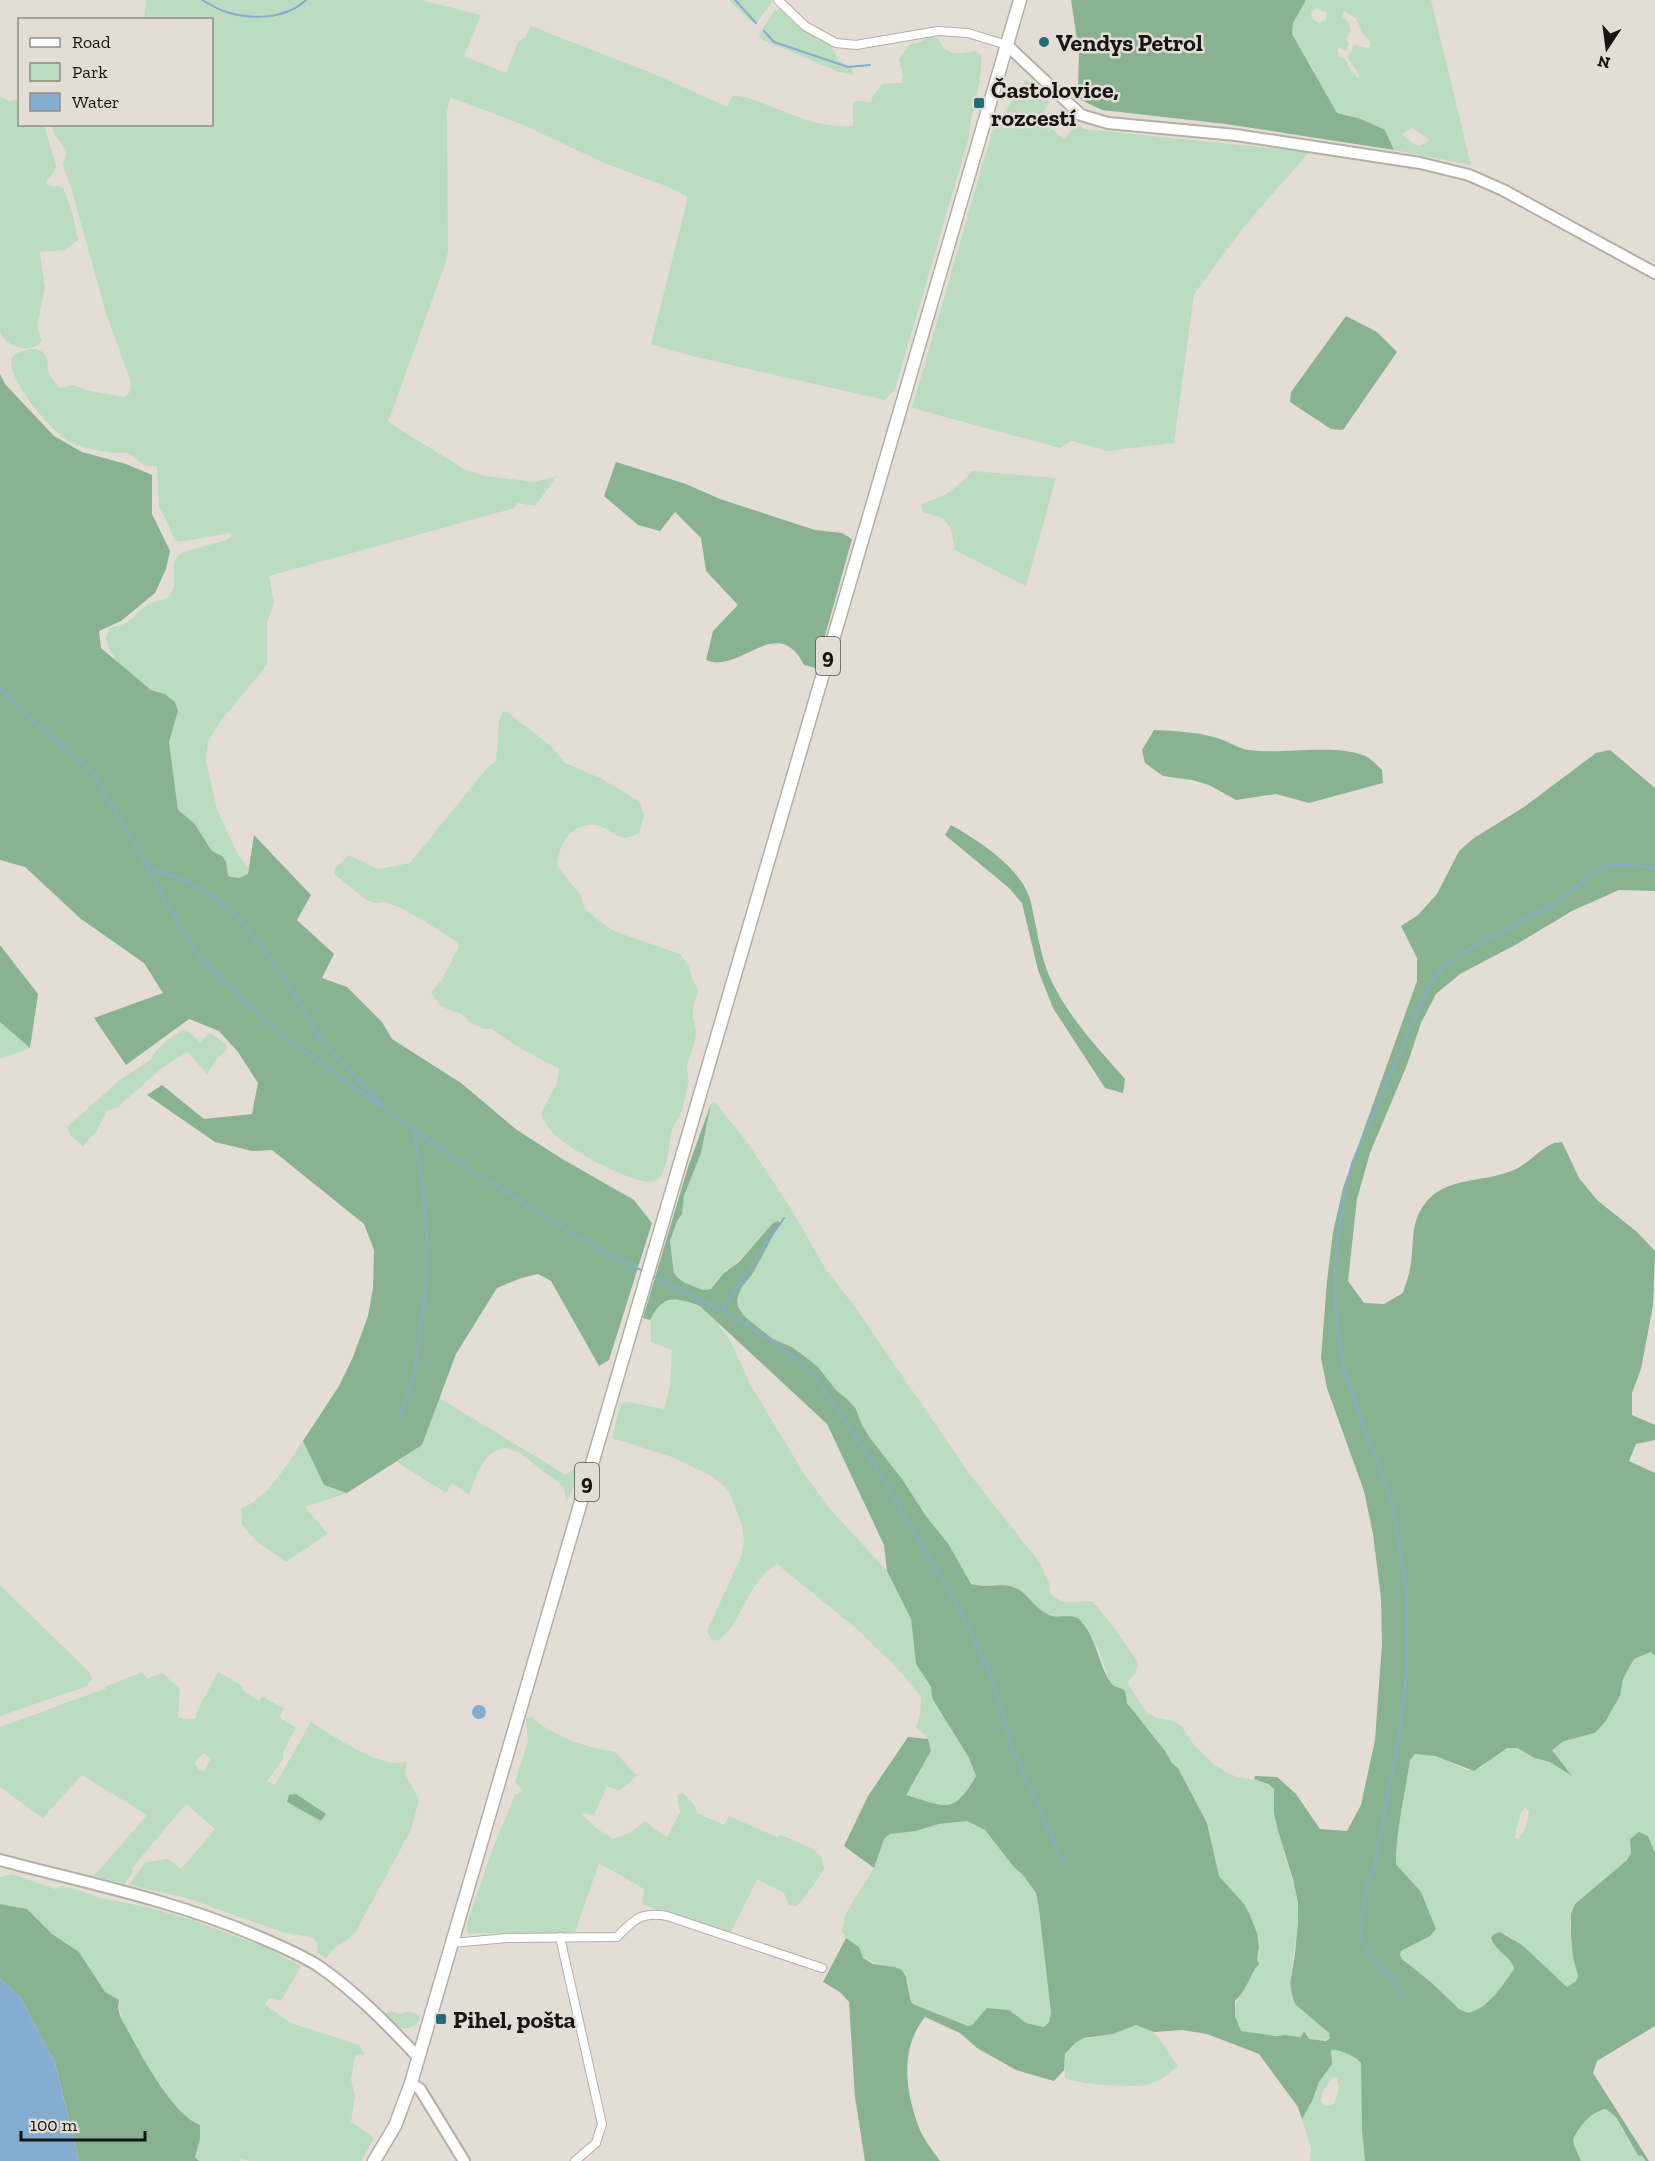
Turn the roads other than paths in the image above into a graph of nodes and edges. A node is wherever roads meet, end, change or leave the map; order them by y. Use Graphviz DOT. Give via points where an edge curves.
graph roads {
  1 [pos="778,0"];
  2 [pos="1020,0"];
  3 [pos="1007,45"];
  4 [pos="1655,273"];
  5 [pos="0,1860"];
  6 [pos="560,1937"];
  7 [pos="452,1942"];
  8 [pos="822,1968"];
  9 [pos="418,2057"];
  10 [pos="411,2082"];
  11 [pos="374,2161"];
  12 [pos="464,2161"];
  13 [pos="575,2161"];
  1 -- 3 [label="street" via="805,26 836,43 856,45 938,31 968,33"];
  2 -- 3 [label="main road, 9"];
  3 -- 4 [label="street" via="1081,115 1094,121 1236,135 1420,163 1469,175"];
  3 -- 7 [label="main road, 9"];
  5 -- 9 [label="street" via="182,1908 278,1945 342,1984"];
  6 -- 7 [label="street"];
  6 -- 8 [label="street" via="617,1937 627,1926 653,1913"];
  6 -- 13 [label="street" via="602,2124 596,2144"];
  7 -- 9 [label="main road, 9"];
  9 -- 10 [label="main road, 9"];
  10 -- 11 [label="main road, 9" via="395,2126"];
  10 -- 12 [label="street" via="420,2090"];
}
